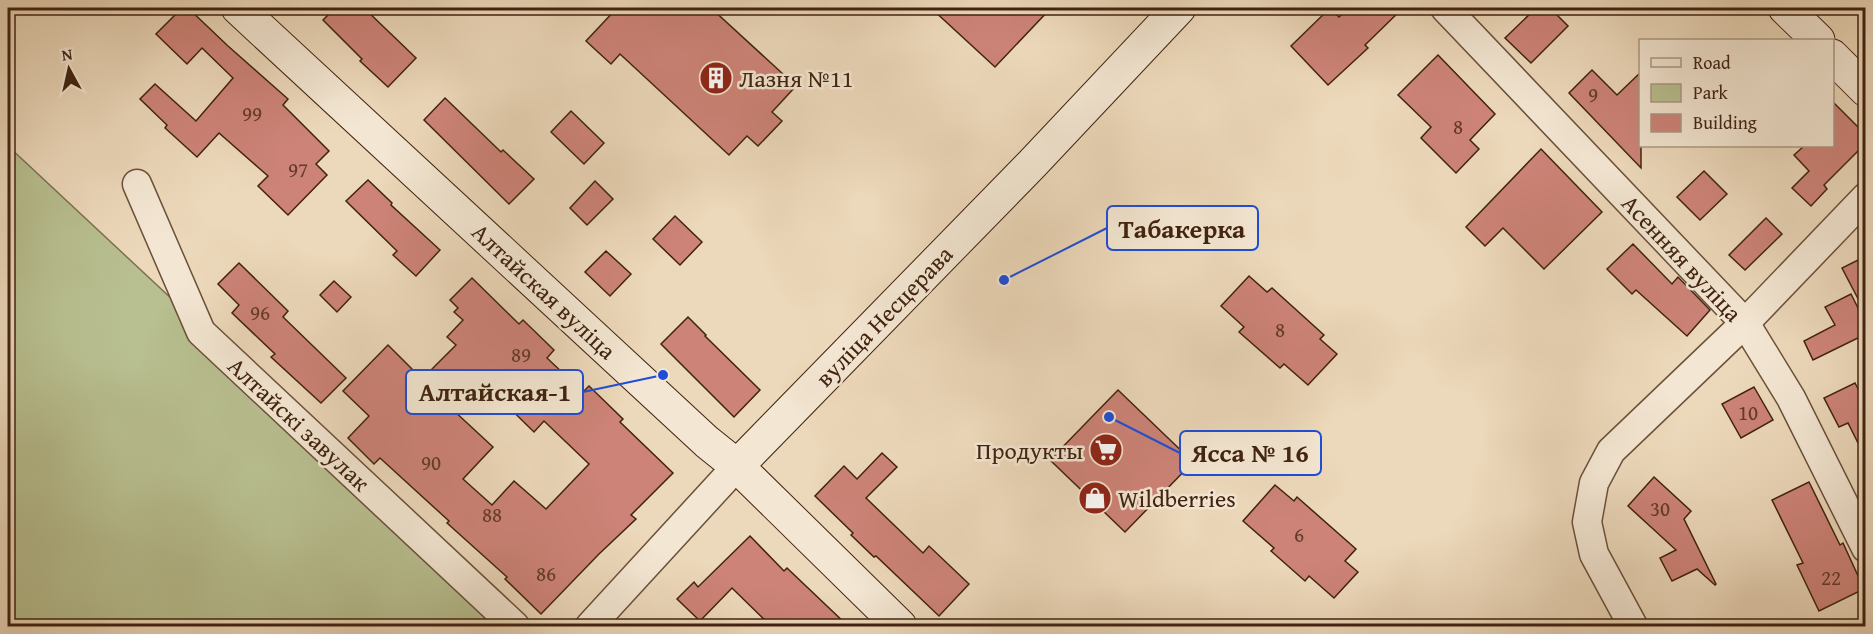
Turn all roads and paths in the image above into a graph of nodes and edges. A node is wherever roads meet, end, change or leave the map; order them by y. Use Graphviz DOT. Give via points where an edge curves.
graph roads {
  1 [pos="238,8"];
  2 [pos="1179,8"];
  3 [pos="1445,8"];
  4 [pos="1785,8"];
  5 [pos="1817,39"];
  6 [pos="1834,57"];
  7 [pos="1866,90"];
  8 [pos="137,184"];
  9 [pos="1866,197"];
  10 [pos="1744,323"];
  11 [pos="737,466"];
  12 [pos="1866,548"];
  13 [pos="515,627"];
  14 [pos="590,627"];
  15 [pos="900,627"];
  16 [pos="1634,627"];
  1 -- 11 [label="main road, Алтайская вуліца"];
  2 -- 11 [label="main road, вуліца Несцерава"];
  3 -- 10 [label="street, Асенняя вуліца"];
  4 -- 5 [label="main road"];
  6 -- 7 [label="main road"];
  8 -- 13 [label="street, Алтайскі завулак" via="201,332"];
  9 -- 10 [label="street"];
  10 -- 12 [label="street, Асенняя вуліца" via="1791,398"];
  10 -- 16 [label="street" via="1611,451 1594,483 1587,522 1594,554"];
  11 -- 14 [label="street, вуліца Несцерава"];
  11 -- 15 [label="main road, Алтайская вуліца"];
}
